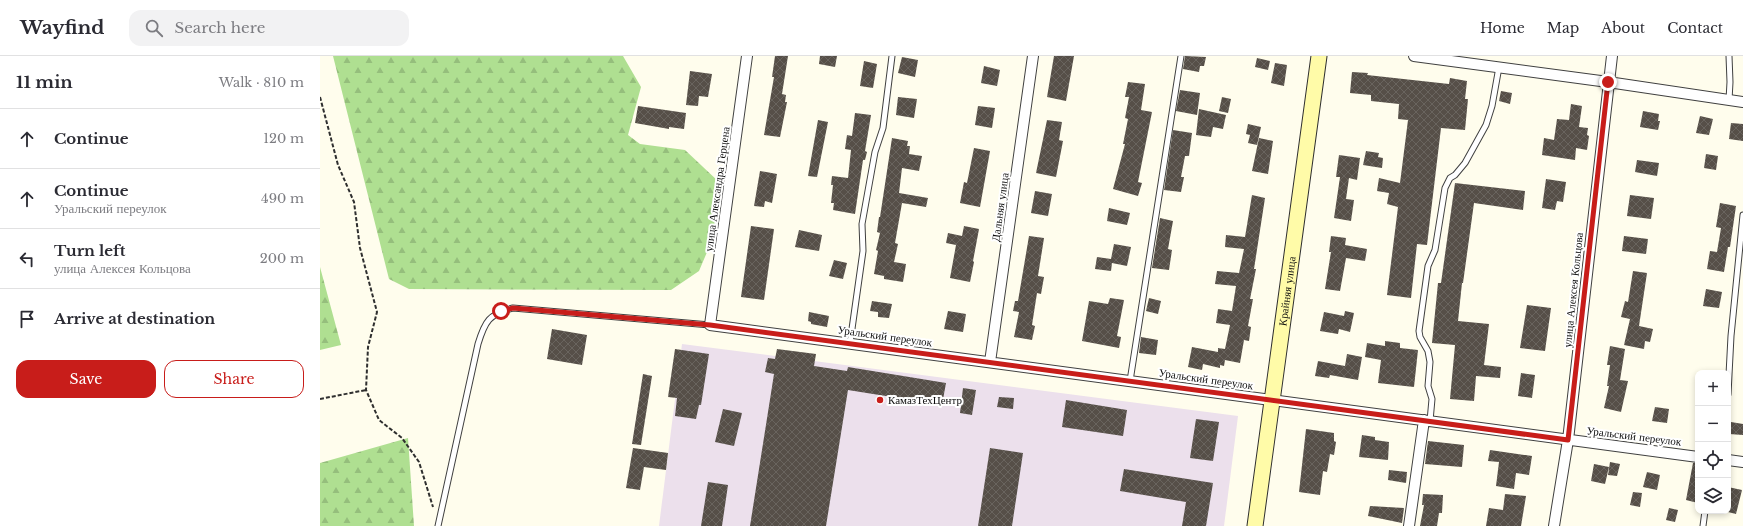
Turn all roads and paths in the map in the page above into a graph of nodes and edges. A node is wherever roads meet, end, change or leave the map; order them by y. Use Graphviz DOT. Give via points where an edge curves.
graph roads {
  1 [pos="747,56"];
  2 [pos="892,56"];
  3 [pos="1033,56"];
  4 [pos="1181,56"];
  5 [pos="1319,56"];
  6 [pos="1414,56"];
  7 [pos="1612,56"];
  8 [pos="1729,56"];
  9 [pos="1476,60"];
  10 [pos="1499,67"];
  11 [pos="1608,82"];
  12 [pos="320,98"];
  13 [pos="1729,100"];
  14 [pos="1743,102"];
  15 [pos="1743,215"];
  16 [pos="710,325"];
  17 [pos="850,344"];
  18 [pos="990,362"];
  19 [pos="1729,370"];
  20 [pos="1130,381"];
  21 [pos="366,390"];
  22 [pos="320,399"];
  23 [pos="1272,400"];
  24 [pos="1427,421"];
  25 [pos="1568,440"];
  26 [pos="1695,456"];
  27 [pos="1731,460"];
  28 [pos="1743,462"];
  29 [pos="435,513"];
  30 [pos="1705,514"];
  31 [pos="438,526"];
  32 [pos="1255,526"];
  33 [pos="1409,526"];
  34 [pos="1554,526"];
  35 [pos="1703,526"];
  1 -- 16 [label="street, улица Александра Герцена"];
  2 -- 17 [label="lane" via="883,128 875,152 862,224 862,251"];
  3 -- 18 [label="street, Дальняя улица"];
  4 -- 20 [label="lane"];
  5 -- 23 [label="main road, Крайняя улица"];
  6 -- 9 [label="street"];
  7 -- 11 [label="street, улица Алексея Кольцова"];
  8 -- 13 [label="lane"];
  9 -- 10 [label="street"];
  10 -- 11 [label="street"];
  10 -- 24 [label="lane" via="1486,126 1465,163 1450,178 1445,188 1435,250 1428,266 1419,331 1430,362 1428,386 1432,399"];
  11 -- 13 [label="street"];
  11 -- 25 [label="street, улица Алексея Кольцова"];
  12 -- 21 [label="path" via="338,166 354,202 360,248 377,312 368,347"];
  13 -- 14 [label="street"];
  15 -- 19 [label="lane"];
  16 -- 17 [label="street, Уральский переулок"];
  16 -- 31 [label="lane" via="513,308 496,314 483,326 478,344"];
  17 -- 18 [label="street, Уральский переулок"];
  18 -- 20 [label="street, Уральский переулок"];
  20 -- 23 [label="street, Уральский переулок"];
  21 -- 22 [label="path"];
  21 -- 29 [label="path" via="379,420 402,438 419,462"];
  23 -- 24 [label="street, Уральский переулок"];
  23 -- 32 [label="main road, Крайняя улица"];
  24 -- 25 [label="street, Уральский переулок"];
  24 -- 33 [label="street"];
  25 -- 26 [label="street, Уральский переулок"];
  25 -- 34 [label="street, улица Алексея Кольцова"];
  27 -- 28 [label="street"];
  30 -- 35 [label="lane"];
}
